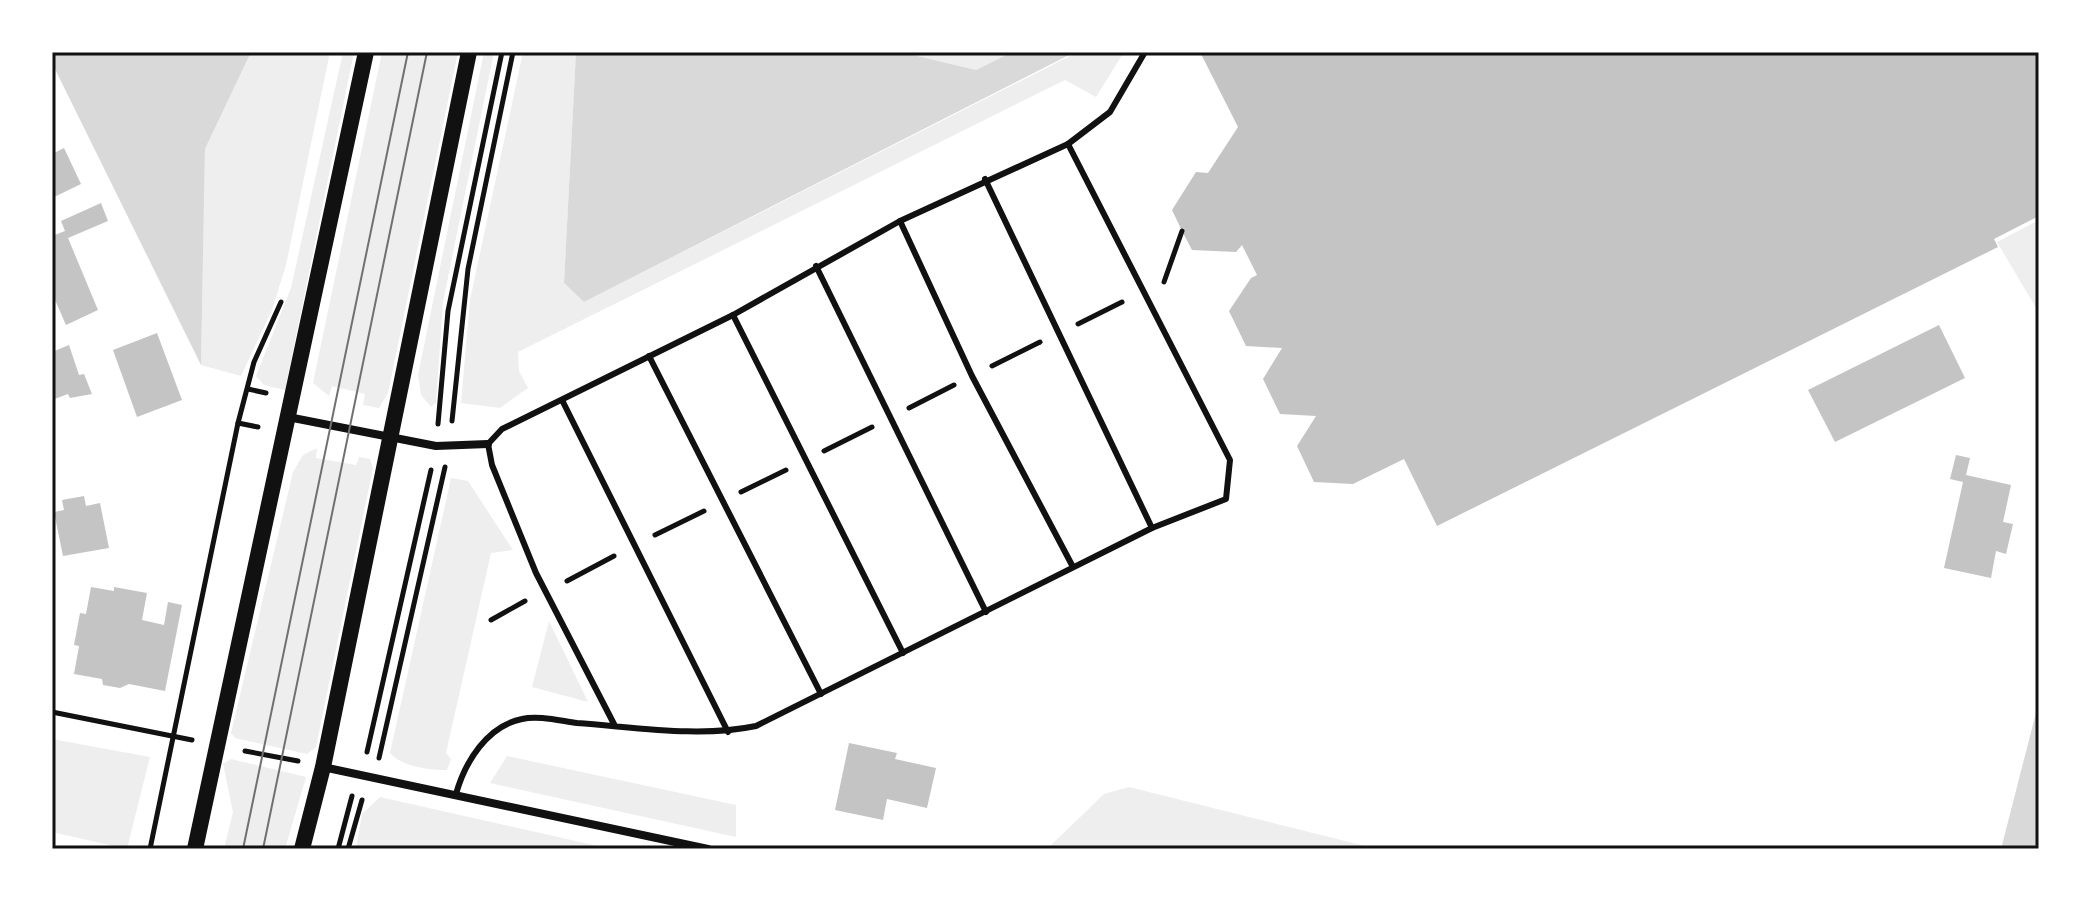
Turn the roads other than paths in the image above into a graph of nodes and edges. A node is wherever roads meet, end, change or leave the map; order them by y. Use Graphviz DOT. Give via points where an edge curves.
graph roads {
  1 [pos="366,52"];
  2 [pos="469,52"];
  3 [pos="1145,52"];
  4 [pos="1068,144"];
  5 [pos="985,179"];
  6 [pos="900,221"];
  7 [pos="816,266"];
  8 [pos="733,315"];
  9 [pos="649,356"];
  10 [pos="562,400"];
  11 [pos="288,417"];
  12 [pos="391,440"];
  13 [pos="488,444"];
  14 [pos="1152,528"];
  15 [pos="1073,567"];
  16 [pos="986,612"];
  17 [pos="903,653"];
  18 [pos="821,694"];
  19 [pos="615,726"];
  20 [pos="728,732"];
  21 [pos="323,767"];
  22 [pos="456,794"];
  23 [pos="195,849"];
  24 [pos="302,849"];
  25 [pos="708,849"];
  1 -- 11 [label="main road"];
  2 -- 12 [label="main road"];
  3 -- 4 [label="lane" via="1110,112"];
  4 -- 5 [label="lane"];
  4 -- 14 [label="lane" via="1230,460 1226,499"];
  5 -- 6 [label="lane"];
  5 -- 14 [label="lane"];
  6 -- 7 [label="lane"];
  6 -- 15 [label="lane" via="972,376"];
  7 -- 8 [label="lane"];
  7 -- 16 [label="lane"];
  8 -- 9 [label="lane"];
  8 -- 17 [label="lane"];
  9 -- 10 [label="lane"];
  9 -- 18 [label="lane"];
  10 -- 13 [label="lane" via="502,429"];
  10 -- 20 [label="lane"];
  11 -- 12 [label="street"];
  11 -- 23 [label="main road"];
  12 -- 13 [label="street" via="436,446"];
  12 -- 21 [label="main road"];
  13 -- 19 [label="lane" via="545,592"];
  14 -- 15 [label="lane"];
  15 -- 16 [label="lane"];
  16 -- 17 [label="lane"];
  17 -- 18 [label="lane"];
  18 -- 20 [label="lane" via="756,726"];
  19 -- 20 [label="lane"];
  19 -- 22 [label="lane" via="523,718 496,729 463,770"];
  21 -- 22 [label="street"];
  21 -- 24 [label="main road"];
  22 -- 25 [label="street"];
}
